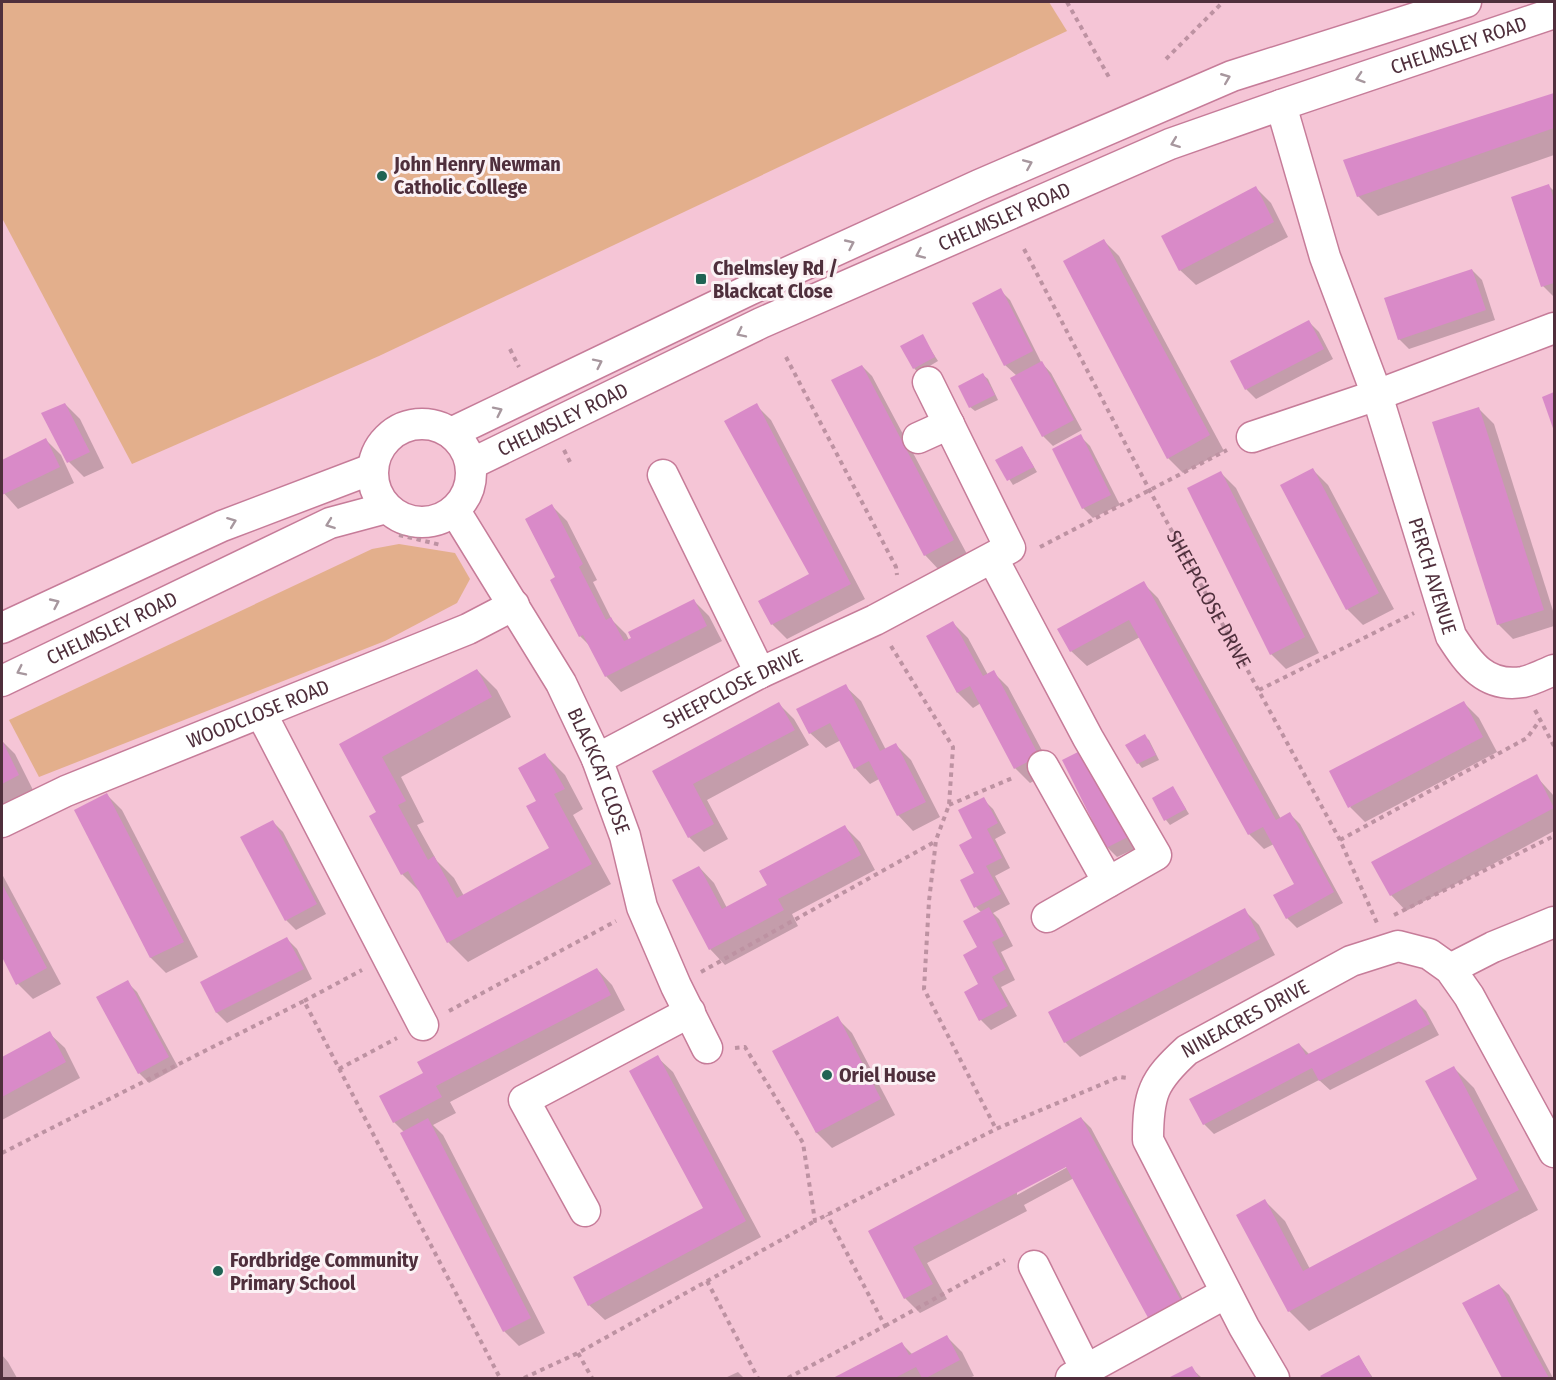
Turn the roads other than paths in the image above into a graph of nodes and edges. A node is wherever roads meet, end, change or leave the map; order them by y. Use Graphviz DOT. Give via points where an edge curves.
graph roads {
  1 [pos="1466,2"];
  2 [pos="1554,13"];
  3 [pos="1281,105"];
  4 [pos="1554,328"];
  5 [pos="928,382"];
  6 [pos="1377,395"];
  7 [pos="950,424"];
  8 [pos="451,433"];
  9 [pos="1252,437"];
  10 [pos="918,438"];
  11 [pos="471,464"];
  12 [pos="372,469"];
  13 [pos="663,475"];
  14 [pos="390,521"];
  15 [pos="463,523"];
  16 [pos="1002,554"];
  17 [pos="513,605"];
  18 [pos="2,628"];
  19 [pos="1554,670"];
  20 [pos="760,673"];
  21 [pos="2,681"];
  22 [pos="261,713"];
  23 [pos="597,759"];
  24 [pos="1043,766"];
  25 [pos="2,822"];
  26 [pos="1108,882"];
  27 [pos="1047,917"];
  28 [pos="1554,922"];
  29 [pos="1450,969"];
  30 [pos="690,1012"];
  31 [pos="423,1025"];
  32 [pos="707,1048"];
  33 [pos="1554,1152"];
  34 [pos="585,1211"];
  35 [pos="1023,1261"];
  36 [pos="1226,1293"];
  37 [pos="1079,1374"];
  38 [pos="1274,1378"];
  8 -- 1 [label="street, CHELMSLEY ROAD, one-way" via="969,190 1232,76"];
  2 -- 3 [label="street, CHELMSLEY ROAD, one-way"];
  3 -- 6 [label="street, PERCH AVENUE" via="1325,257"];
  3 -- 11 [label="street, CHELMSLEY ROAD, one-way" via="1170,144 761,323"];
  4 -- 6 [label="street"];
  5 -- 7 [label="street"];
  6 -- 9 [label="street"];
  6 -- 19 [label="street, PERCH AVENUE" via="1451,636 1481,674 1497,682 1523,682"];
  7 -- 10 [label="street"];
  7 -- 16 [label="street"];
  8 -- 11 [label="street, CHELMSLEY ROAD"];
  8 -- 12 [label="street" via="420,424 401,428 381,445"];
  11 -- 15 [label="street"];
  12 -- 14 [label="street" via="375,490"];
  18 -- 12 [label="street, one-way" via="222,526"];
  13 -- 20 [label="street"];
  14 -- 15 [label="street"];
  14 -- 21 [label="street, CHELMSLEY ROAD, one-way" via="330,523"];
  15 -- 17 [label="street, BLACKCAT CLOSE"];
  16 -- 20 [label="street, SHEEPCLOSE DRIVE" via="875,620"];
  16 -- 26 [label="street" via="1088,738 1156,855"];
  17 -- 22 [label="street, WOODCLOSE ROAD" via="468,629"];
  17 -- 23 [label="street, BLACKCAT CLOSE" via="561,683"];
  20 -- 23 [label="street, SHEEPCLOSE DRIVE"];
  22 -- 25 [label="street, WOODCLOSE ROAD" via="66,791"];
  22 -- 31 [label="street"];
  23 -- 30 [label="street, BLACKCAT CLOSE" via="625,836 642,907"];
  24 -- 26 [label="street"];
  26 -- 27 [label="street"];
  28 -- 29 [label="street"];
  29 -- 33 [label="street" via="1469,996"];
  29 -- 36 [label="street, NINEACRES DRIVE" via="1429,954 1398,946 1351,961 1187,1050 1157,1081 1148,1107 1148,1140"];
  30 -- 32 [label="street, BLACKCAT CLOSE"];
  30 -- 34 [label="street" via="524,1100"];
  35 -- 37 [label="street"];
  36 -- 37 [label="street"];
  36 -- 38 [label="street, NINEACRES DRIVE"];
}
